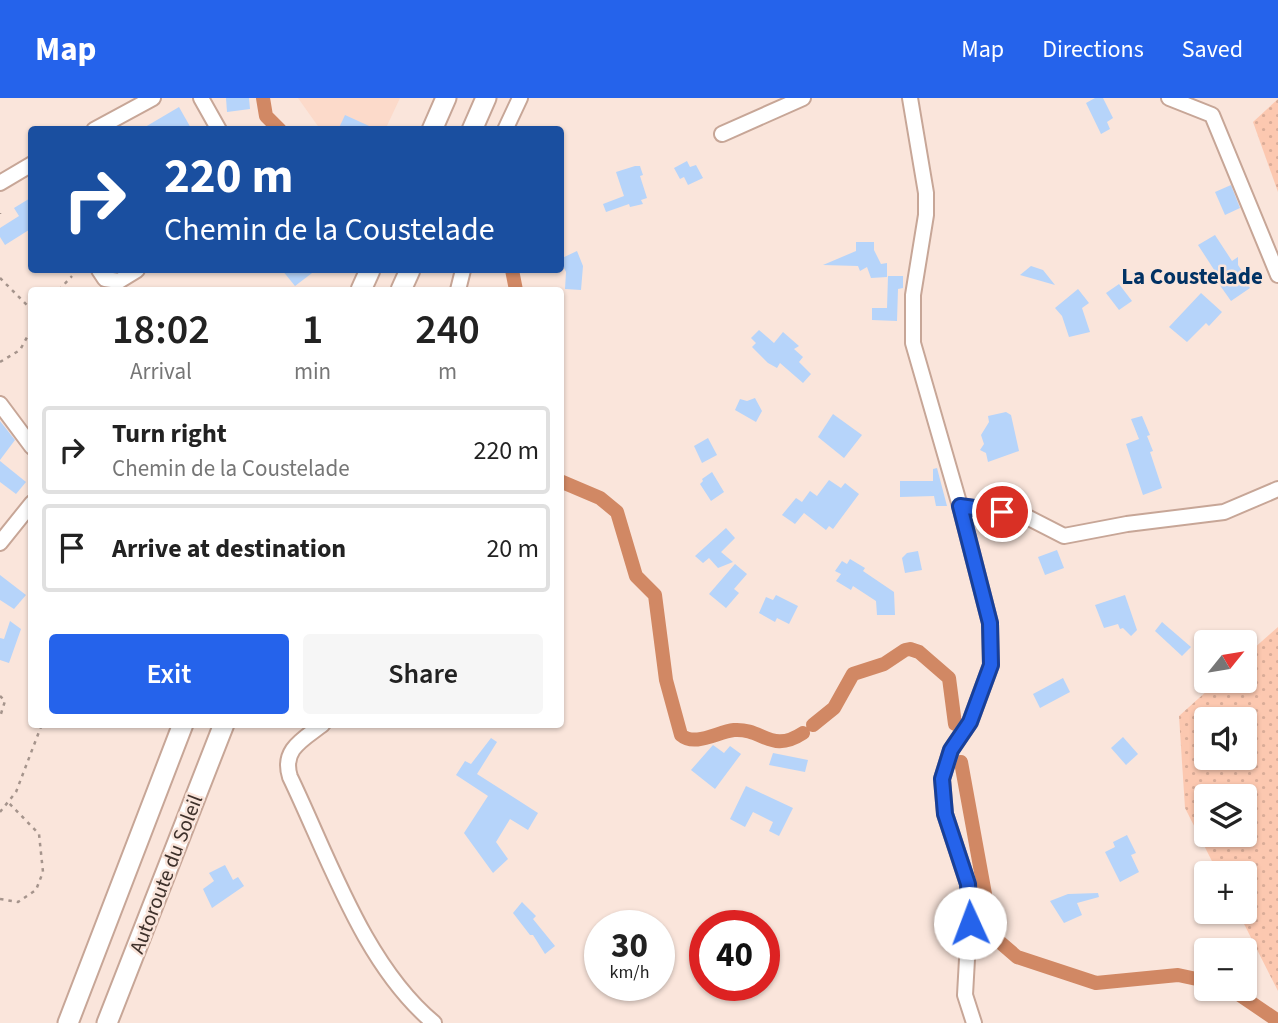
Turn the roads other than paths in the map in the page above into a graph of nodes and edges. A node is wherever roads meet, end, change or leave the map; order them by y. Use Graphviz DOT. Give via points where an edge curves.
graph roads {
  1 [pos="153,98"];
  2 [pos="201,98"];
  3 [pos="446,98"];
  4 [pos="486,98"];
  5 [pos="520,98"];
  6 [pos="803,98"];
  7 [pos="910,98"];
  8 [pos="1169,98"];
  9 [pos="101,126"];
  10 [pos="217,126"];
  11 [pos="434,126"];
  12 [pos="474,126"];
  13 [pos="507,126"];
  14 [pos="722,134"];
  15 [pos="28,166"];
  16 [pos="0,183"];
  17 [pos="101,273"];
  18 [pos="133,273"];
  19 [pos="1278,275"];
  20 [pos="117,286"];
  21 [pos="0,404"];
  22 [pos="28,442"];
  23 [pos="1278,489"];
  24 [pos="960,506"];
  25 [pos="28,508"];
  26 [pos="0,543"];
  27 [pos="181,728"];
  28 [pos="222,728"];
  29 [pos="318,728"];
  30 [pos="976,1021"];
  31 [pos="68,1023"];
  32 [pos="107,1023"];
  33 [pos="435,1023"];
  1 -- 9 [label="street"];
  2 -- 10 [label="street"];
  3 -- 11 [label="highway"];
  4 -- 12 [label="highway"];
  5 -- 13 [label="street"];
  6 -- 14 [label="street"];
  7 -- 24 [label="street" via="926,193 913,295 913,343"];
  8 -- 19 [label="street" via="1212,115"];
  15 -- 16 [label="street"];
  17 -- 20 [label="street"];
  18 -- 20 [label="street"];
  21 -- 22 [label="street"];
  23 -- 24 [label="street" via="1224,512 1064,536 1023,515"];
  24 -- 30 [label="street" via="990,623 991,665 942,779 945,814 968,884 965,995"];
  25 -- 26 [label="street"];
  27 -- 31 [label="highway, Autoroute du Soleil"];
  28 -- 32 [label="highway, Autoroute du Soleil"];
  29 -- 33 [label="street" via="293,748 287,766 290,776 356,921 416,1008"];
}
